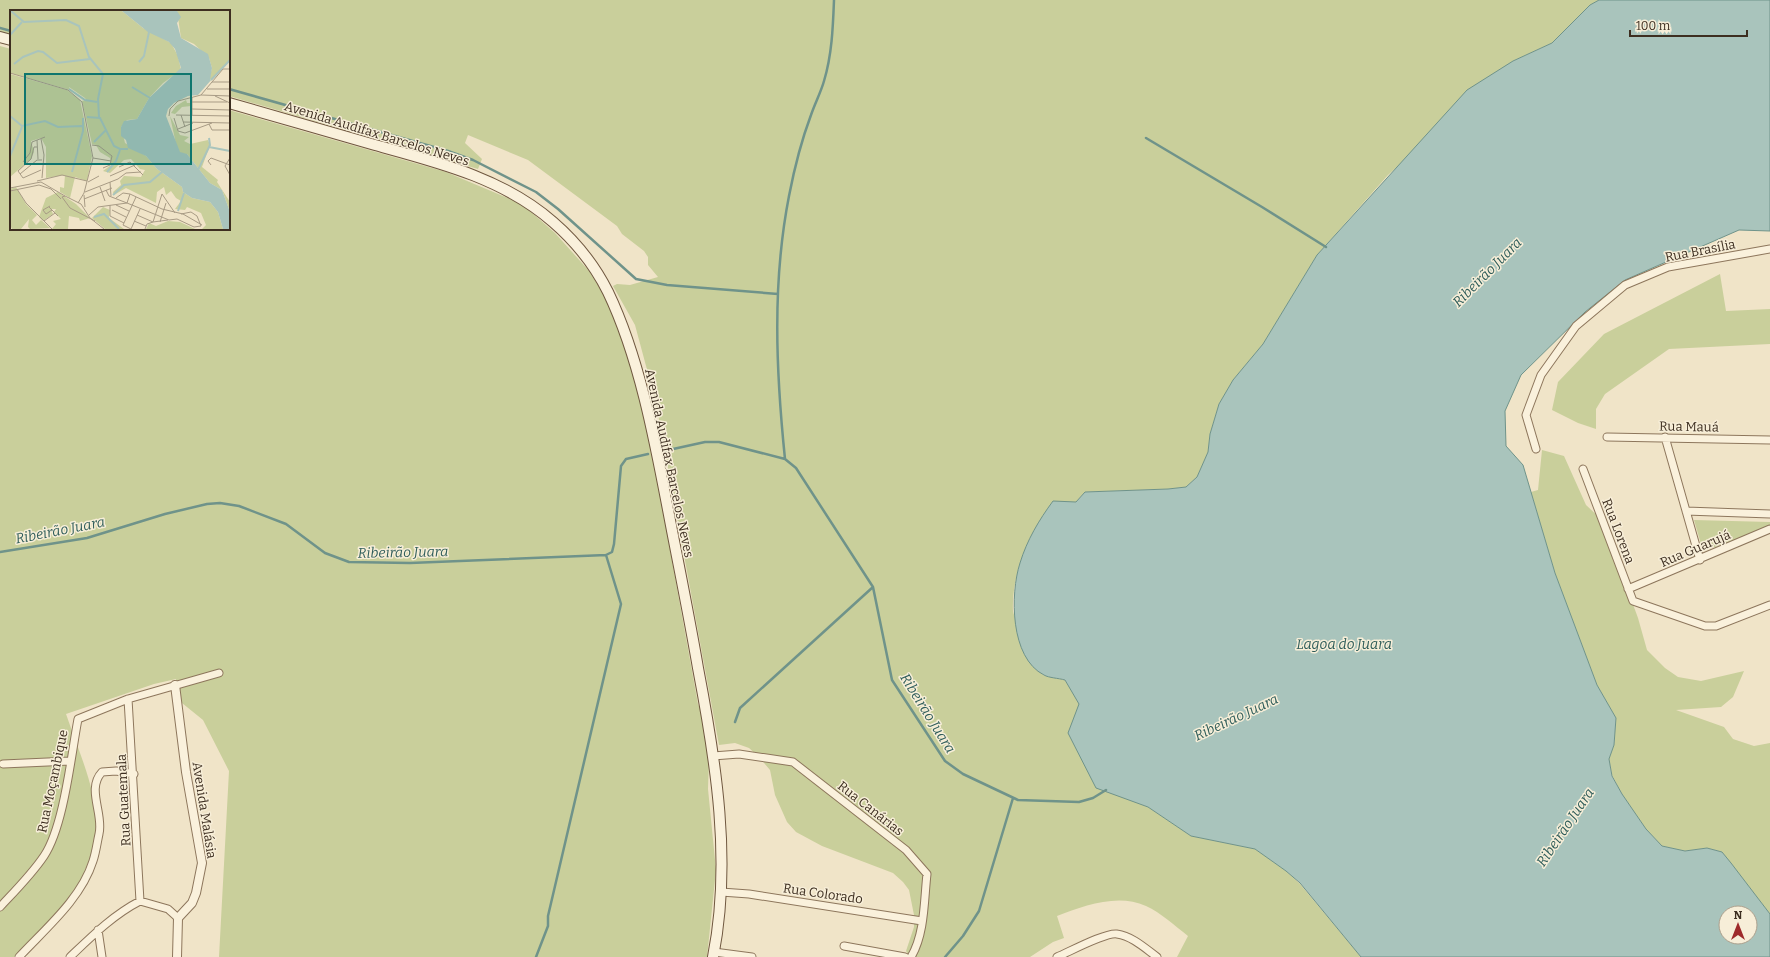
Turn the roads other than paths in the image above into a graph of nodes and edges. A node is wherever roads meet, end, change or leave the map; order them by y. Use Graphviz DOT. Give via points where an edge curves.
graph roads {
  1 [pos="0,37"];
  2 [pos="10,40"];
  3 [pos="230,103"];
  4 [pos="1770,250"];
  5 [pos="1607,437"];
  6 [pos="1665,437"];
  7 [pos="1770,440"];
  8 [pos="1536,449"];
  9 [pos="1583,469"];
  10 [pos="1686,511"];
  11 [pos="1770,514"];
  12 [pos="1770,529"];
  13 [pos="1700,560"];
  14 [pos="1628,588"];
  15 [pos="1770,604"];
  16 [pos="219,673"];
  17 [pos="175,685"];
  18 [pos="128,698"];
  19 [pos="713,756"];
  20 [pos="70,761"];
  21 [pos="2,764"];
  22 [pos="134,774"];
  23 [pos="721,892"];
  24 [pos="140,901"];
  25 [pos="0,907"];
  26 [pos="178,918"];
  27 [pos="922,921"];
  28 [pos="98,930"];
  29 [pos="844,946"];
  30 [pos="713,954"];
  31 [pos="19,957"];
  32 [pos="70,957"];
  33 [pos="102,957"];
  34 [pos="177,957"];
  35 [pos="752,957"];
  36 [pos="905,957"];
  37 [pos="911,957"];
  38 [pos="1057,957"];
  39 [pos="1157,957"];
  1 -- 2 [label="main road"];
  3 -- 19 [label="main road, Avenida Audifax Barcelos Neves" via="461,169 498,186 551,220 570,237 597,272 618,317 635,363 659,461"];
  4 -- 8 [label="street, Rua Brasília" via="1668,267 1624,285 1576,326 1541,374 1526,415"];
  5 -- 6 [label="street, Rua Mauá"];
  6 -- 7 [label="street, Rua Mauá"];
  6 -- 10 [label="street"];
  9 -- 14 [label="street, Rua Lorena"];
  10 -- 11 [label="street"];
  10 -- 13 [label="street"];
  12 -- 13 [label="street, Rua Guarujá"];
  13 -- 14 [label="street, Rua Guarujá"];
  14 -- 15 [label="street, Rua Lorena" via="1633,601 1705,626 1716,626"];
  16 -- 17 [label="street, Rua Moçambique"];
  17 -- 18 [label="street, Rua Moçambique"];
  17 -- 26 [label="street, Avenida Malásia" via="186,772 202,863 192,903"];
  18 -- 20 [label="street, Rua Moçambique" via="78,719"];
  18 -- 22 [label="street, Rua Guatemala"];
  19 -- 23 [label="main road, Avenida Audifax Barcelos Neves" via="721,830"];
  19 -- 27 [label="street, Rua Canárias" via="739,754 793,762 906,850 927,874"];
  20 -- 21 [label="street"];
  20 -- 25 [label="street, Rua Moçambique" via="59,819 51,844 44,856"];
  22 -- 24 [label="street, Rua Guatemala"];
  22 -- 31 [label="street" via="116,771 102,772 99,775 95,785 100,829 93,862 66,908"];
  23 -- 27 [label="street, Rua Colorado" via="749,894"];
  23 -- 30 [label="main road, Avenida Audifax Barcelos Neves"];
  24 -- 26 [label="street" via="168,909"];
  24 -- 28 [label="street"];
  26 -- 34 [label="street"];
  27 -- 37 [label="street, Rua Canárias" via="915,951"];
  28 -- 32 [label="street"];
  28 -- 33 [label="street"];
  29 -- 36 [label="street"];
  30 -- 35 [label="street"];
  38 -- 39 [label="street" via="1117,933 1135,941"];
}
